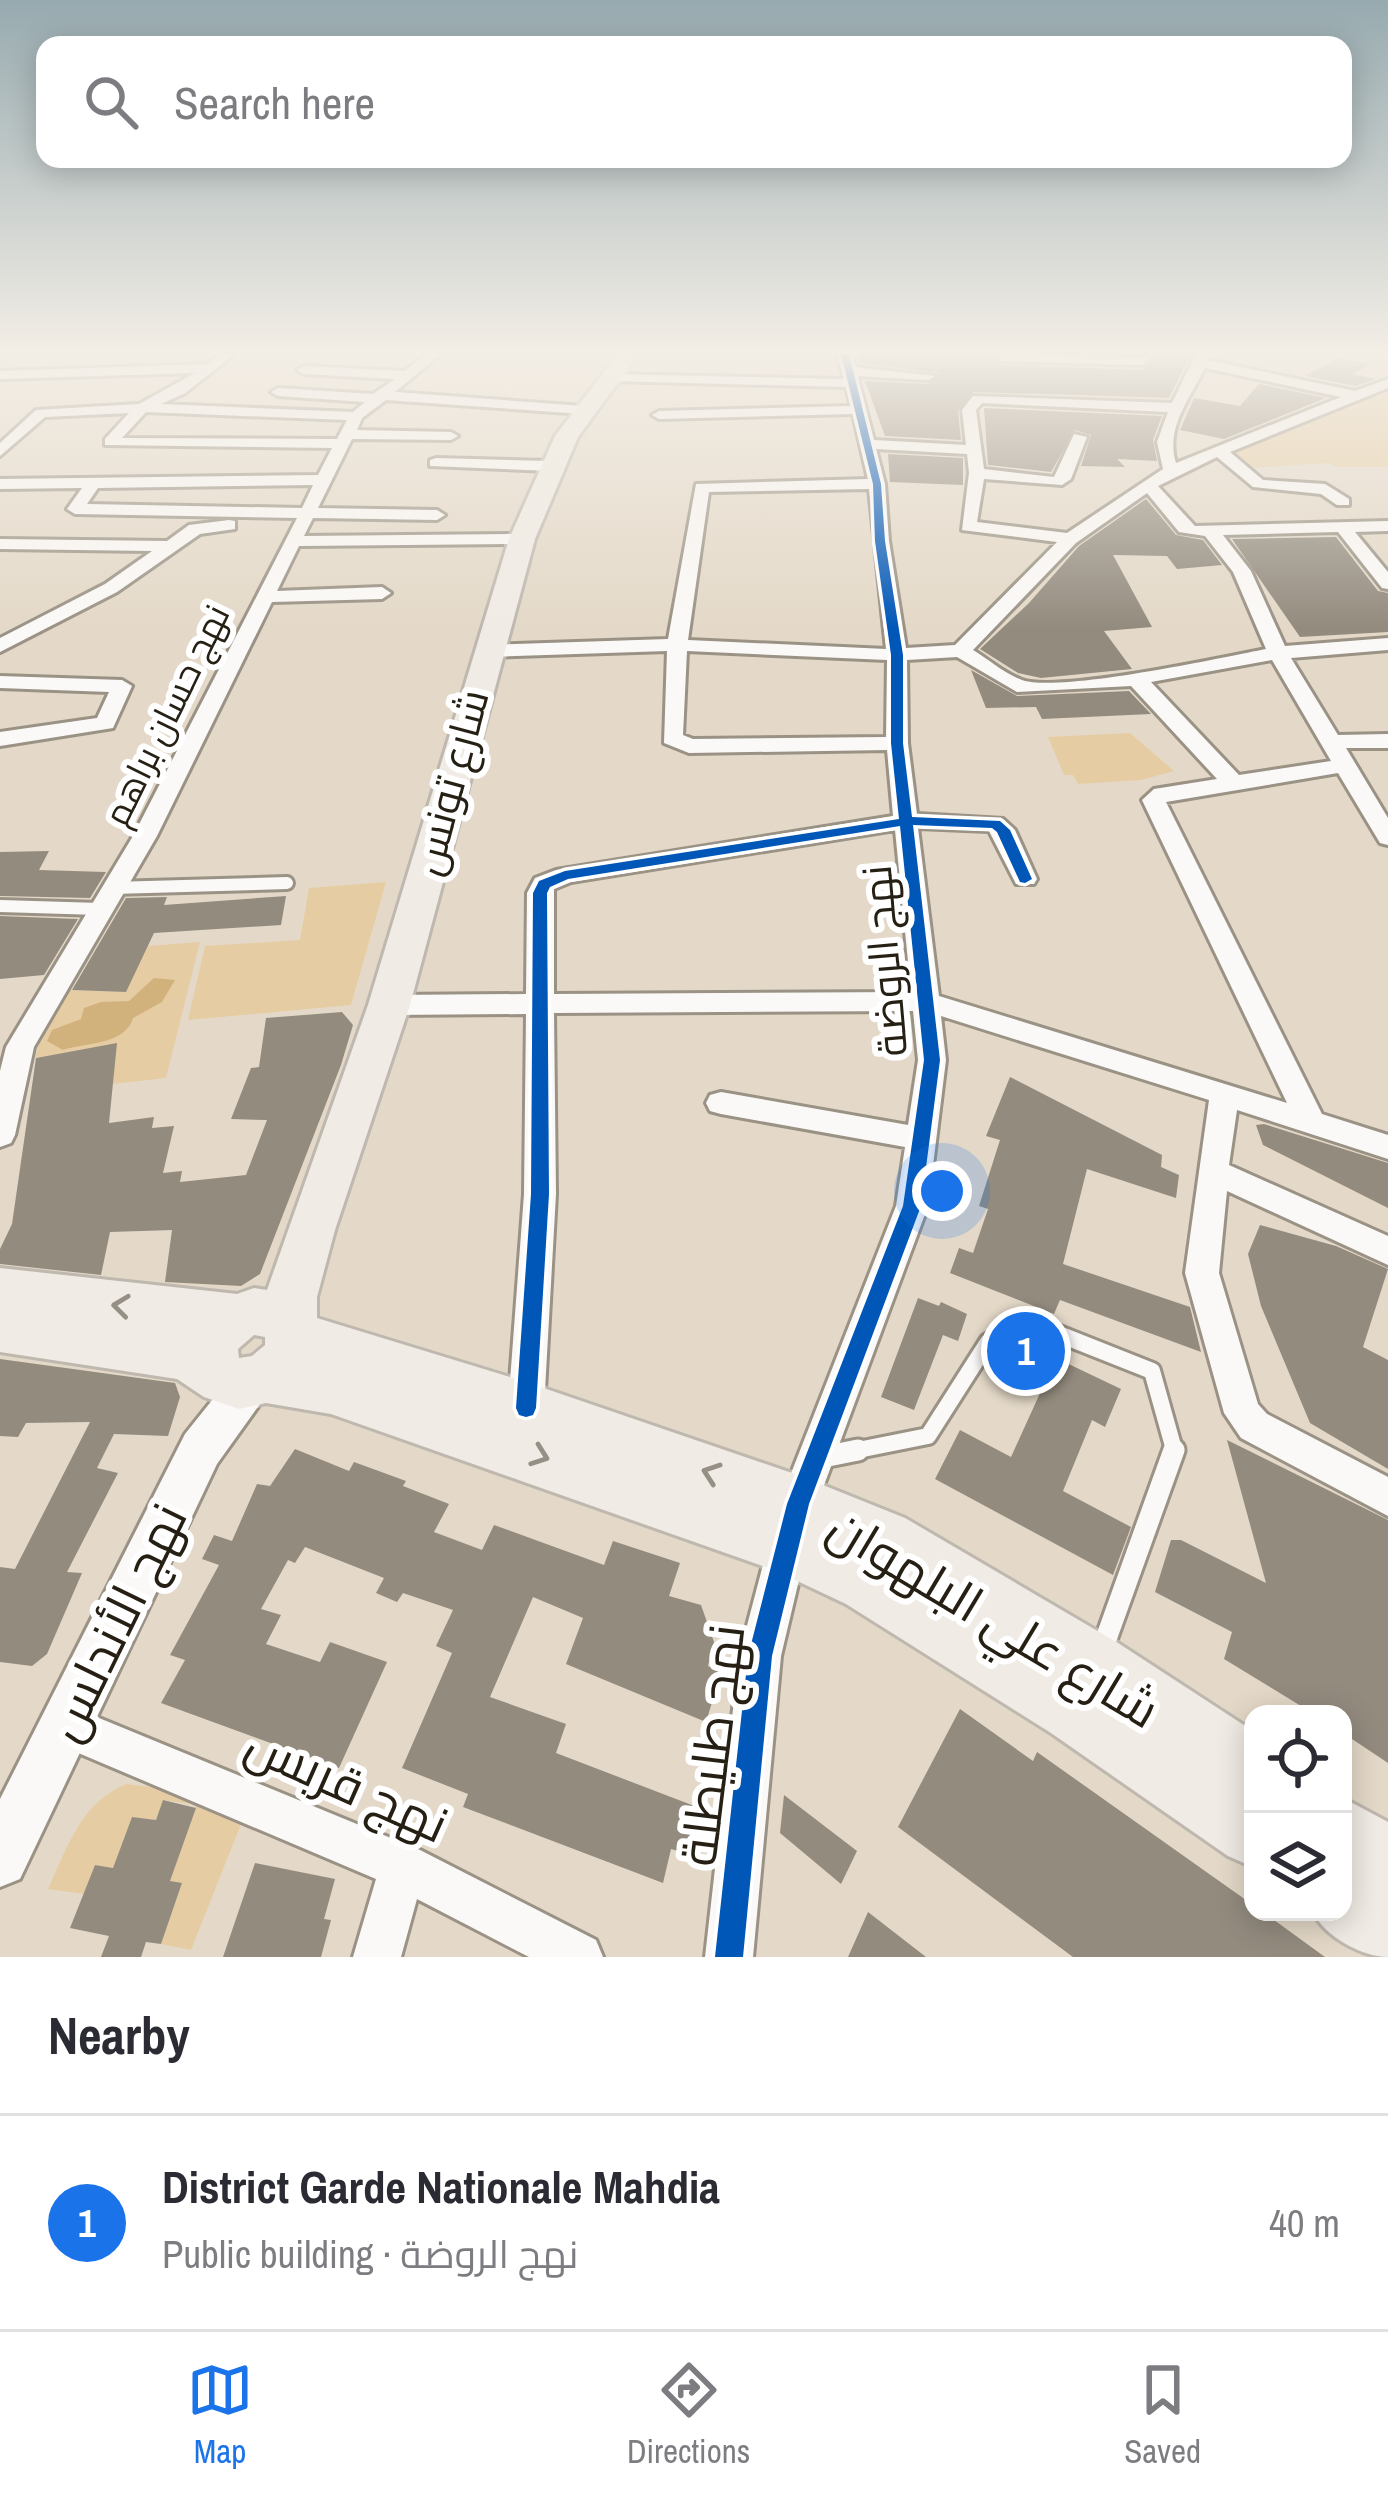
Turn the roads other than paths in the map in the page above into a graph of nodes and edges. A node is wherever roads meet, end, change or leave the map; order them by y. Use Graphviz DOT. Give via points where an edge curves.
graph roads {
  1 [pos="342,445"];
  2 [pos="562,445"];
  3 [pos="868,445"];
  4 [pos="892,445"];
  5 [pos="975,445"];
  6 [pos="1076,445"];
  7 [pos="1167,445"];
  8 [pos="1233,445"];
  9 [pos="976,450"];
  10 [pos="1219,451"];
  11 [pos="436,463"];
  12 [pos="550,466"];
  13 [pos="1171,470"];
  14 [pos="977,472"];
  15 [pos="94,480"];
  16 [pos="324,480"];
  17 [pos="0,484"];
  18 [pos="878,484"];
  19 [pos="1148,484"];
  20 [pos="1356,505"];
  21 [pos="206,511"];
  22 [pos="305,513"];
  23 [pos="437,515"];
  24 [pos="1388,524"];
  25 [pos="1365,528"];
  26 [pos="195,529"];
  27 [pos="1344,530"];
  28 [pos="1211,532"];
  29 [pos="522,539"];
  30 [pos="1070,539"];
  31 [pos="294,541"];
  32 [pos="0,544"];
  33 [pos="174,546"];
  34 [pos="1388,584"];
  35 [pos="382,593"];
  36 [pos="262,597"];
  37 [pos="4,642"];
  38 [pos="1388,644"];
  39 [pos="677,645"];
  40 [pos="487,651"];
  41 [pos="961,651"];
  42 [pos="1278,653"];
  43 [pos="897,655"];
  44 [pos="1136,679"];
  45 [pos="0,682"];
  46 [pos="0,739"];
  47 [pos="1388,741"];
  48 [pos="897,743"];
  49 [pos="1340,753"];
  50 [pos="1235,784"];
  51 [pos="908,821"];
  52 [pos="1388,838"];
  53 [pos="1024,879"];
  54 [pos="287,883"];
  55 [pos="112,889"];
  56 [pos="0,907"];
  57 [pos="100,909"];
  58 [pos="922,1001"];
  59 [pos="389,1005"];
  60 [pos="540,1005"];
  61 [pos="10,1047"];
  62 [pos="1224,1097"];
  63 [pos="721,1102"];
  64 [pos="1312,1124"];
  65 [pos="0,1135"];
  66 [pos="923,1139"];
  67 [pos="1388,1148"];
  68 [pos="1213,1171"];
  69 [pos="1388,1250"];
  70 [pos="0,1291"];
  71 [pos="0,1328"];
  72 [pos="251,1349"];
  73 [pos="526,1408"];
  74 [pos="1388,1497"];
  75 [pos="800,1502"];
  76 [pos="1085,1687"];
  77 [pos="65,1726"];
  78 [pos="1213,1764"];
  79 [pos="1244,1816"];
  80 [pos="1352,1840"];
  81 [pos="0,1859"];
  82 [pos="1388,1866"];
  83 [pos="403,1868"];
  84 [pos="1352,1901"];
  85 [pos="1388,1927"];
  86 [pos="377,1957"];
  87 [pos="579,1957"];
  88 [pos="729,1957"];
  1 -- 16 [label="street, نهج حسان براهم"];
  2 -- 12 [label="main road, شارع تونس"];
  3 -- 18 [label="street, نهج الروضة"];
  4 -- 9 [label="street"];
  5 -- 9 [label="street"];
  6 -- 14 [label="street" via="1056,482"];
  7 -- 13 [label="street"];
  8 -- 10 [label="street"];
  9 -- 14 [label="street"];
  10 -- 13 [label="street"];
  10 -- 20 [label="street" via="1259,484 1325,489"];
  11 -- 12 [label="street"];
  12 -- 29 [label="main road, شارع تونس"];
  13 -- 19 [label="street"];
  14 -- 30 [label="street" via="968,526"];
  15 -- 16 [label="street"];
  15 -- 17 [label="street"];
  15 -- 21 [label="street" via="75,509"];
  16 -- 22 [label="street, نهج حسان براهم"];
  18 -- 39 [label="street" via="702,487"];
  18 -- 43 [label="street, نهج الروضة"];
  19 -- 28 [label="street" via="1185,529"];
  19 -- 30 [label="street"];
  20 -- 24 [label="street"];
  20 -- 25 [label="street"];
  21 -- 22 [label="street"];
  21 -- 26 [label="street"];
  22 -- 23 [label="street"];
  22 -- 26 [label="street"];
  22 -- 31 [label="street, نهج حسان براهم"];
  24 -- 25 [label="street"];
  25 -- 27 [label="street"];
  26 -- 33 [label="street"];
  27 -- 28 [label="street"];
  27 -- 34 [label="street"];
  28 -- 42 [label="street" via="1242,571"];
  29 -- 31 [label="street"];
  29 -- 40 [label="main road, شارع تونس"];
  30 -- 41 [label="street"];
  31 -- 36 [label="street, نهج حسان براهم"];
  32 -- 33 [label="street"];
  33 -- 37 [label="street"];
  35 -- 36 [label="street"];
  36 -- 55 [label="street, نهج حسان براهم"];
  38 -- 42 [label="street"];
  39 -- 40 [label="street"];
  39 -- 43 [label="street"];
  39 -- 48 [label="street" via="672,738 679,742"];
  40 -- 59 [label="main road, شارع تونس"];
  41 -- 43 [label="street"];
  41 -- 44 [label="street" via="1023,688"];
  42 -- 44 [label="street"];
  42 -- 49 [label="street"];
  43 -- 48 [label="street, نهج الروضة"];
  44 -- 50 [label="street"];
  45 -- 46 [label="street" via="122,686 105,723"];
  47 -- 49 [label="street"];
  48 -- 51 [label="street, نهج الروضة"];
  49 -- 50 [label="street"];
  49 -- 52 [label="street"];
  50 -- 64 [label="street" via="1154,800"];
  51 -- 53 [label="street" via="995,824"];
  51 -- 58 [label="street, نهج الروضة"];
  51 -- 60 [label="street" via="554,878 540,893"];
  54 -- 55 [label="lane"];
  55 -- 57 [label="street, نهج حسان براهم"];
  56 -- 57 [label="lane"];
  57 -- 61 [label="street, نهج حسان براهم"];
  58 -- 60 [label="street"];
  58 -- 62 [label="street"];
  58 -- 66 [label="street, نهج الروضة" via="932,1060"];
  59 -- 60 [label="street"];
  59 -- 72 [label="main road, شارع تونس" via="291,1297"];
  60 -- 73 [label="street" via="540,1194"];
  61 -- 65 [label="street, نهج حسان براهم"];
  62 -- 64 [label="street"];
  62 -- 68 [label="street"];
  63 -- 66 [label="street"];
  64 -- 67 [label="street"];
  66 -- 75 [label="street, نهج الروضة" via="912,1206"];
  68 -- 69 [label="street"];
  68 -- 74 [label="street" via="1202,1273 1241,1413"];
  72 -- 70 [label="main road, شارع علي البلهوان, one-way"];
  71 -- 72 [label="main road, شارع علي البلهوان" via="179,1355"];
  72 -- 73 [label="main road, شارع علي البلهوان"];
  72 -- 75 [label="main road, شارع علي البلهوان, one-way" via="331,1388 507,1444"];
  72 -- 77 [label="street, نهج الأندلس"];
  75 -- 73 [label="main road, شارع علي البلهوان, one-way"];
  75 -- 76 [label="main road, شارع علي البلهوان" via="868,1582"];
  75 -- 76 [label="lane" via="928,1436 988,1342 1026,1321 1151,1371 1174,1454"];
  75 -- 88 [label="street, نهج طليطلة" via="760,1656"];
  76 -- 78 [label="main road, شارع علي البلهوان"];
  77 -- 81 [label="street, نهج الأندلس"];
  77 -- 83 [label="street, نهج قربس"];
  78 -- 79 [label="main road, شارع علي البلهوان"];
  80 -- 82 [label="main road"];
  83 -- 86 [label="street"];
  83 -- 87 [label="street, نهج قربس"];
  84 -- 85 [label="main road"];
}
